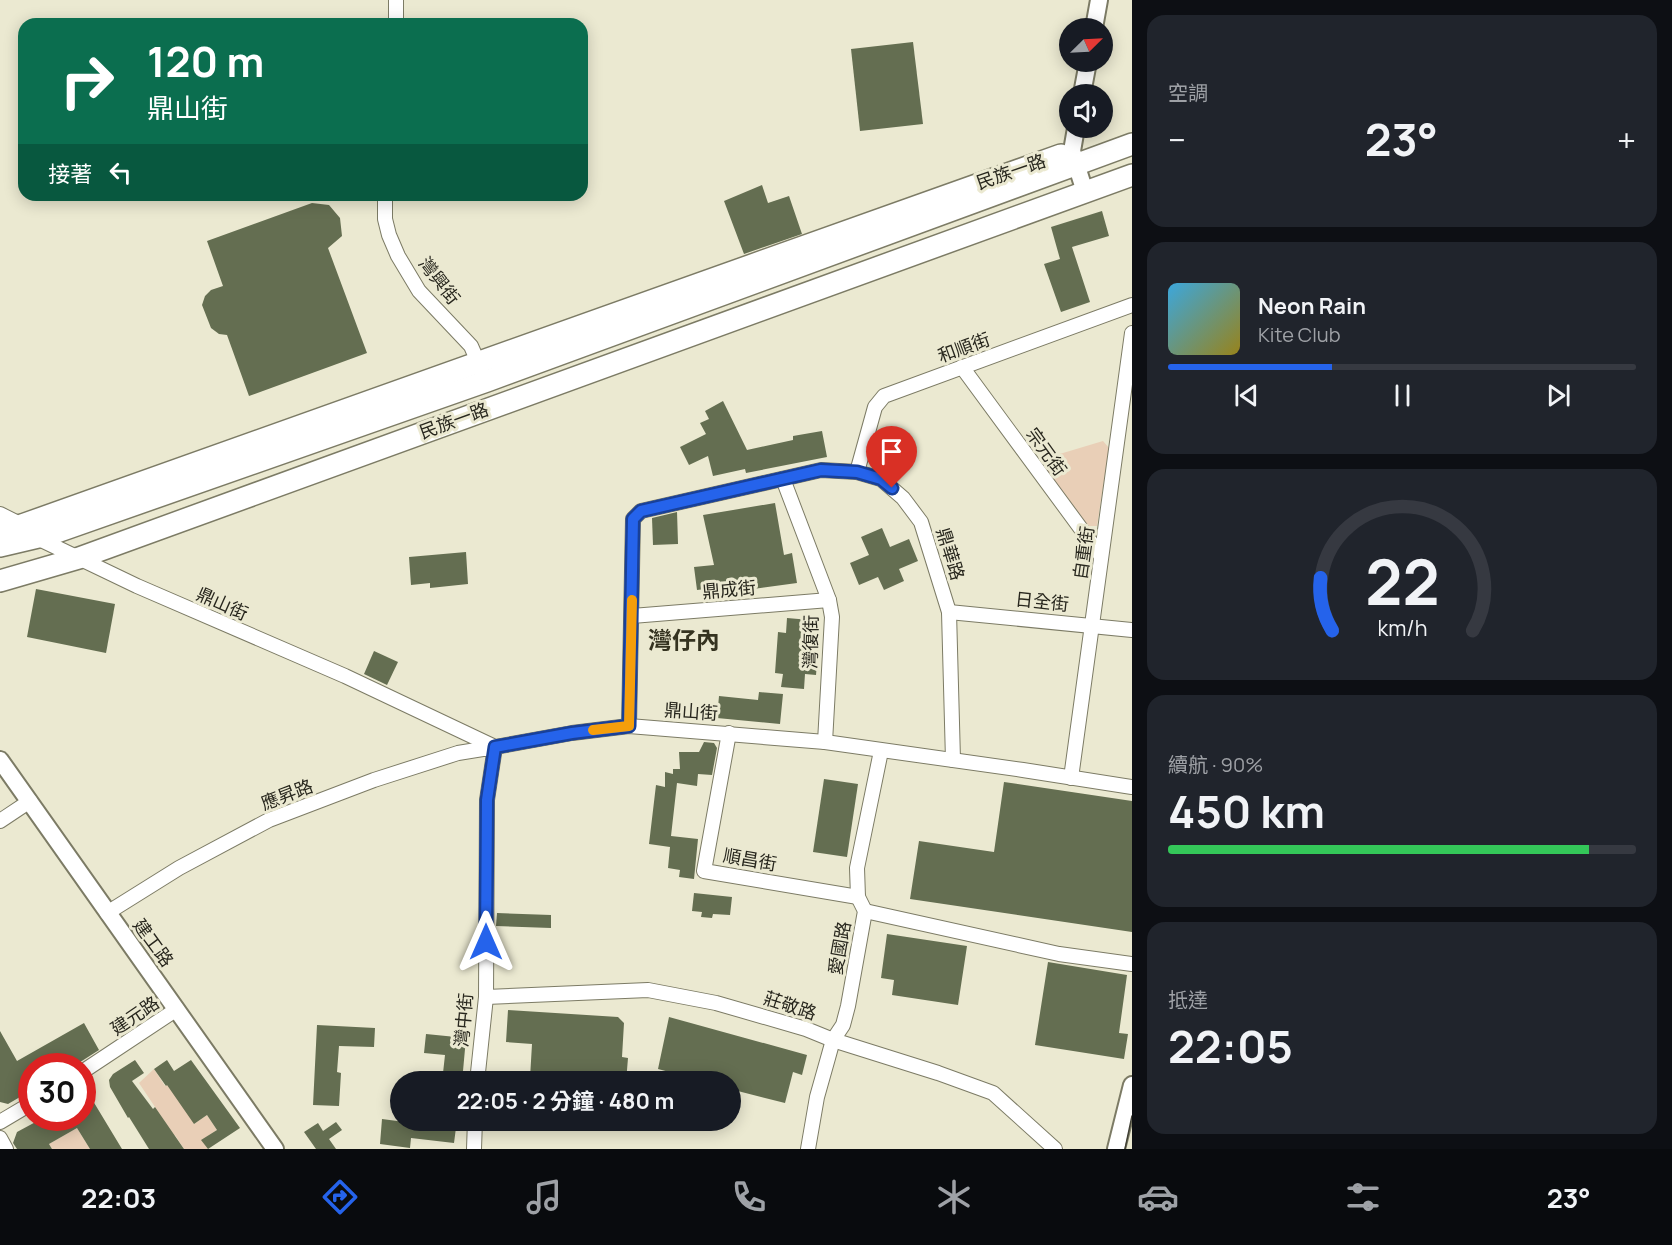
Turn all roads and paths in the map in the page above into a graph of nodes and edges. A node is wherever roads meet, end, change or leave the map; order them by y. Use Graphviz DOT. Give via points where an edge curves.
graph roads {
  1 [pos="396,0"];
  2 [pos="1099,0"];
  3 [pos="396,18"];
  4 [pos="1096,18"];
  5 [pos="1132,130"];
  6 [pos="1076,138"];
  7 [pos="1132,144"];
  8 [pos="1132,162"];
  9 [pos="1078,172"];
  10 [pos="1132,175"];
  11 [pos="385,201"];
  12 [pos="899,237"];
  13 [pos="1132,305"];
  14 [pos="1132,333"];
  15 [pos="962,368"];
  16 [pos="483,372"];
  17 [pos="857,472"];
  18 [pos="783,479"];
  19 [pos="0,514"];
  20 [pos="0,530"];
  21 [pos="39,537"];
  22 [pos="0,546"];
  23 [pos="1101,556"];
  24 [pos="79,558"];
  25 [pos="0,560"];
  26 [pos="0,581"];
  27 [pos="829,600"];
  28 [pos="949,612"];
  29 [pos="632,616"];
  30 [pos="1092,626"];
  31 [pos="1132,630"];
  32 [pos="629,726"];
  33 [pos="729,733"];
  34 [pos="825,742"];
  35 [pos="495,747"];
  36 [pos="881,751"];
  37 [pos="0,760"];
  38 [pos="953,760"];
  39 [pos="1071,778"];
  40 [pos="1132,787"];
  41 [pos="30,801"];
  42 [pos="0,821"];
  43 [pos="858,897"];
  44 [pos="865,911"];
  45 [pos="107,912"];
  46 [pos="1132,964"];
  47 [pos="486,997"];
  48 [pos="177,1009"];
  49 [pos="833,1040"];
  50 [pos="96,1063"];
  51 [pos="478,1071"];
  52 [pos="1132,1085"];
  53 [pos="18,1111"];
  54 [pos="0,1122"];
  55 [pos="475,1131"];
  56 [pos="0,1138"];
  57 [pos="6,1149"];
  58 [pos="275,1149"];
  59 [pos="474,1149"];
  60 [pos="808,1149"];
  61 [pos="1055,1149"];
  62 [pos="1116,1149"];
  1 -- 3 [label="street"];
  2 -- 4 [label="street"];
  5 -- 9 [label="main road, 民族一路"];
  6 -- 9 [label="street"];
  7 -- 9 [label="main road, 民族一路"];
  8 -- 9 [label="main road, 民族一路"];
  9 -- 10 [label="main road, 民族一路"];
  9 -- 12 [label="main road, 民族一路"];
  9 -- 12 [label="main road, 民族一路"];
  11 -- 16 [label="street, 灣興街" via="385,219 398,256 419,291 471,346"];
  12 -- 16 [label="main road, 民族一路"];
  12 -- 21 [label="main road, 民族一路"];
  12 -- 24 [label="main road, 民族一路"];
  13 -- 15 [label="street, 和順街"];
  14 -- 23 [label="street, 自重街"];
  15 -- 17 [label="street, 和順街" via="884,396 875,407"];
  15 -- 23 [label="street, 宗元街"];
  16 -- 21 [label="main road, 民族一路"];
  17 -- 18 [label="street, 鼎華路" via="821,470"];
  17 -- 28 [label="street, 鼎華路" via="881,479 903,498 921,522"];
  18 -- 27 [label="street, 灣復街"];
  18 -- 29 [label="street, 鼎華路" via="641,511 633,519"];
  19 -- 21 [label="street, 鼎山街"];
  20 -- 21 [label="main road, 民族一路"];
  21 -- 22 [label="main road, 民族一路"];
  21 -- 24 [label="street, 鼎山街"];
  21 -- 25 [label="main road, 民族一路"];
  23 -- 30 [label="street, 自重街"];
  24 -- 26 [label="main road, 民族一路"];
  24 -- 35 [label="street, 鼎山街"];
  27 -- 29 [label="street, 鼎成街"];
  27 -- 34 [label="street, 灣復街" via="832,617"];
  28 -- 30 [label="street, 日全街"];
  28 -- 38 [label="street, 鼎華路"];
  29 -- 32 [label="street, 鼎華路"];
  30 -- 31 [label="street, 日全街"];
  30 -- 39 [label="street, 自重街"];
  32 -- 33 [label="street, 鼎山街"];
  32 -- 35 [label="street, 鼎山街"];
  33 -- 34 [label="street, 鼎山街"];
  33 -- 43 [label="street, 順昌街" via="704,871"];
  34 -- 36 [label="street, 鼎山街"];
  35 -- 45 [label="street, 應昇路" via="458,753 269,820"];
  35 -- 47 [label="street, 灣中街" via="487,800"];
  36 -- 38 [label="street, 鼎山街"];
  36 -- 43 [label="street, 愛國路" via="857,868"];
  37 -- 41 [label="street, 建工路"];
  38 -- 39 [label="street, 鼎山街"];
  39 -- 40 [label="street, 鼎山街"];
  41 -- 42 [label="street"];
  41 -- 45 [label="street, 建工路"];
  43 -- 44 [label="street, 愛國路"];
  44 -- 46 [label="street" via="1059,954"];
  44 -- 49 [label="street, 愛國路" via="848,1006 843,1025"];
  45 -- 48 [label="street, 建工路"];
  47 -- 49 [label="street, 莊敬路" via="648,990 716,1003"];
  47 -- 51 [label="street, 灣中街"];
  48 -- 50 [label="street, 建元路"];
  48 -- 58 [label="street, 建工路"];
  49 -- 60 [label="street, 愛國路"];
  49 -- 61 [label="street, 莊敬路" via="993,1093"];
  52 -- 62 [label="street"];
  53 -- 54 [label="street"];
  55 -- 59 [label="street"];
  56 -- 57 [label="street"];
}
